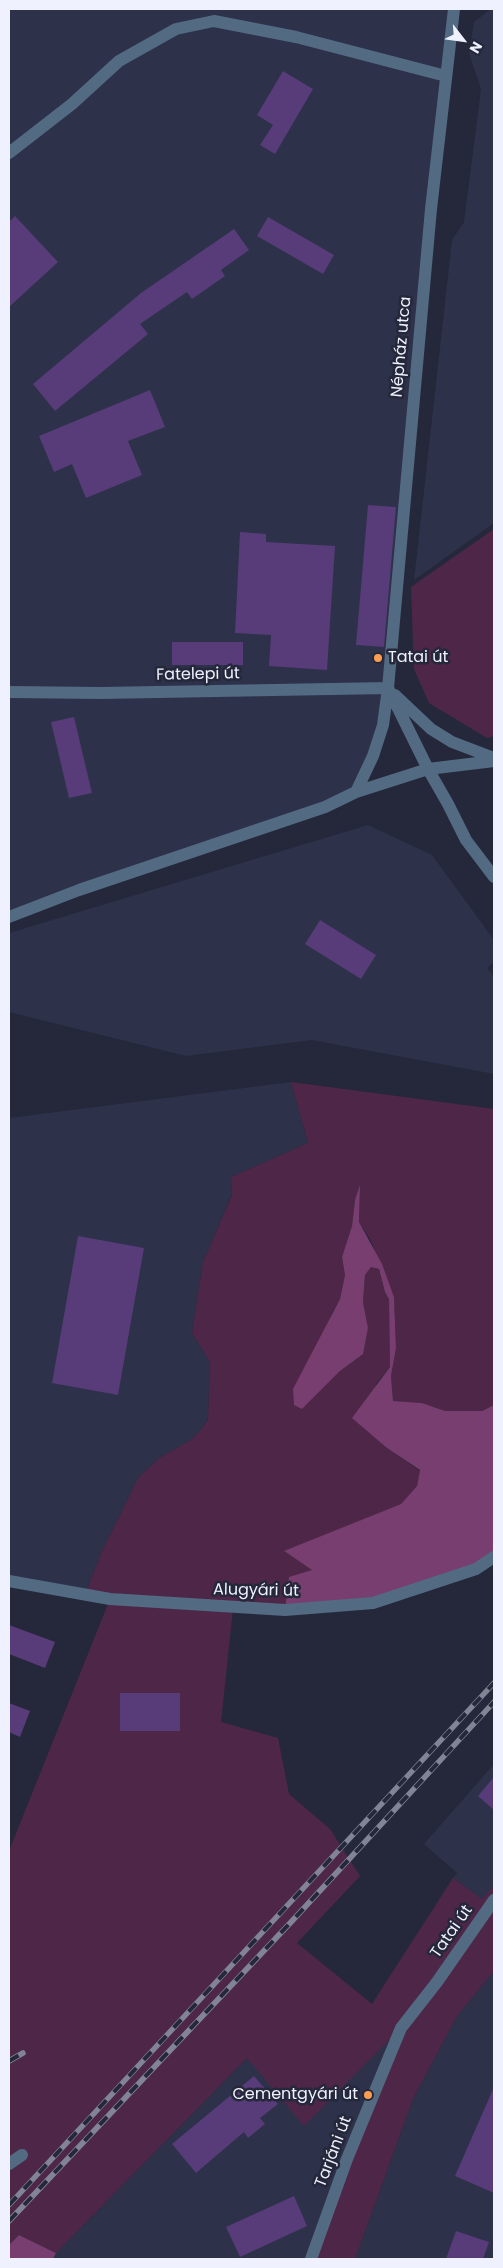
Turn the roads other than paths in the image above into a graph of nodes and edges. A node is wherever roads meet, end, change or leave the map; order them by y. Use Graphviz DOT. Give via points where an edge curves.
graph roads {
  1 [pos="454,9"];
  2 [pos="446,76"];
  3 [pos="9,153"];
  4 [pos="388,688"];
  5 [pos="9,692"];
  6 [pos="494,759"];
  7 [pos="428,769"];
  8 [pos="356,792"];
  9 [pos="494,877"];
  10 [pos="9,917"];
  11 [pos="494,1557"];
  12 [pos="9,1581"];
  13 [pos="494,1900"];
  14 [pos="437,1982"];
  15 [pos="22,2155"];
  16 [pos="9,2164"];
  17 [pos="311,2259"];
  1 -- 2 [label="street, Népház utca"];
  2 -- 3 [label="street" via="296,37 214,21 176,29 120,62"];
  2 -- 4 [label="street, Népház utca" via="430,209"];
  4 -- 5 [label="street, Fatelepi út"];
  4 -- 6 [label="street" via="431,729 452,742"];
  4 -- 7 [label="street"];
  4 -- 8 [label="street, Népház utca" via="373,756"];
  6 -- 7 [label="street"];
  7 -- 8 [label="street"];
  7 -- 9 [label="street" via="466,840"];
  8 -- 10 [label="street" via="325,807"];
  11 -- 12 [label="street, Alugyári út" via="476,1569 373,1603 285,1610 110,1599"];
  13 -- 14 [label="street, Tatai út"];
  14 -- 17 [label="street, Tarjáni út" via="401,2028 347,2159"];
  15 -- 16 [label="street"];
}
